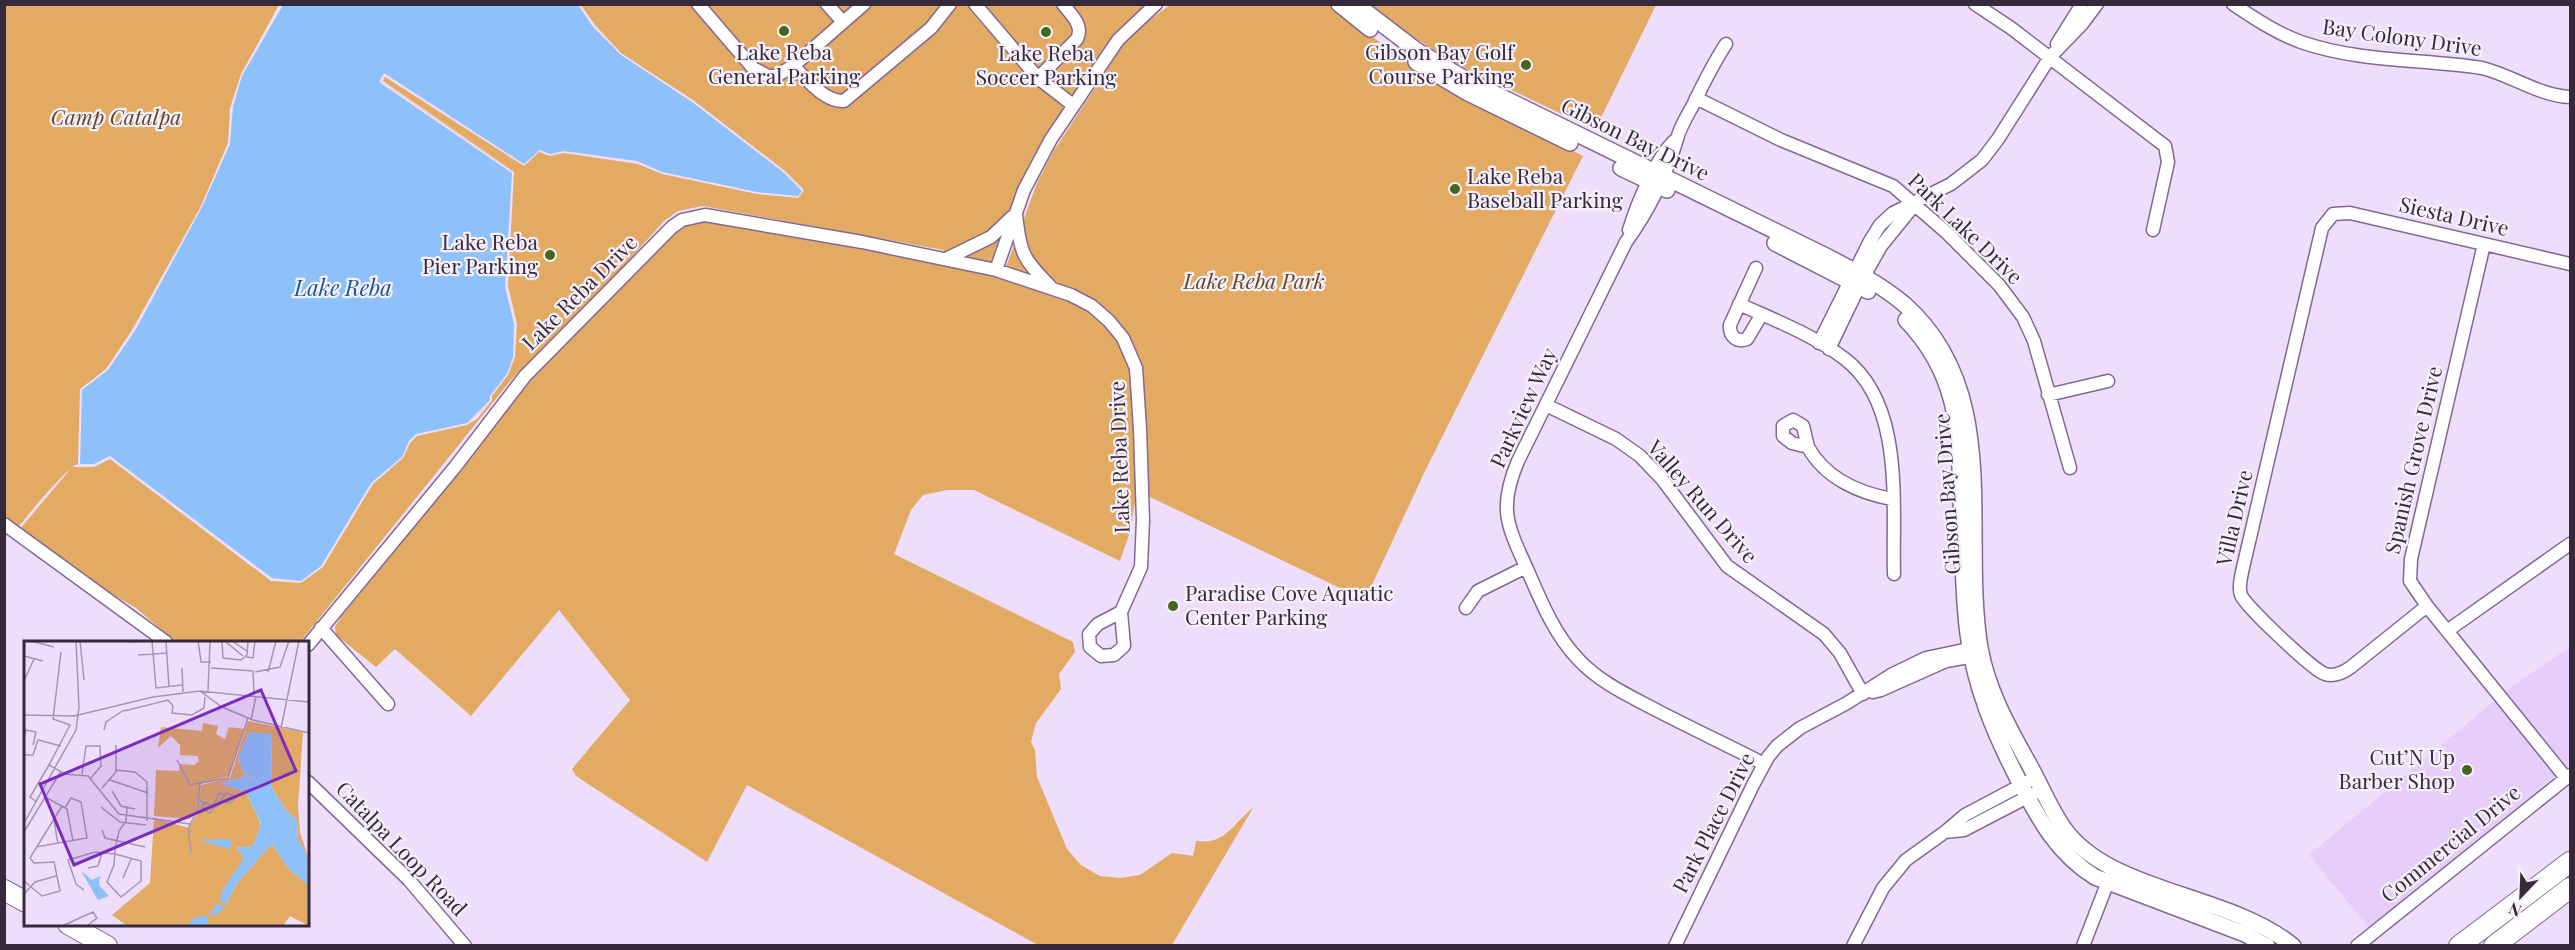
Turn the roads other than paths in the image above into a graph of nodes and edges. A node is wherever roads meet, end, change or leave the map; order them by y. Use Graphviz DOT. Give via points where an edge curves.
graph roads {
  1 [pos="698,4"];
  2 [pos="827,4"];
  3 [pos="864,4"];
  4 [pos="951,4"];
  5 [pos="975,4"];
  6 [pos="1063,4"];
  7 [pos="1156,4"];
  8 [pos="1340,4"];
  9 [pos="1356,4"];
  10 [pos="1975,4"];
  11 [pos="2082,4"];
  12 [pos="2233,4"];
  13 [pos="2097,5"];
  14 [pos="2247,8"];
  15 [pos="843,22"];
  16 [pos="1726,44"];
  17 [pos="2050,57"];
  18 [pos="793,66"];
  19 [pos="1431,66"];
  20 [pos="1038,78"];
  21 [pos="2571,97"];
  22 [pos="1696,98"];
  23 [pos="1073,105"];
  24 [pos="1656,179"];
  25 [pos="1916,203"];
  26 [pos="1015,214"];
  27 [pos="2329,216"];
  28 [pos="2153,230"];
  29 [pos="2484,244"];
  30 [pos="946,259"];
  31 [pos="2571,264"];
  32 [pos="1756,268"];
  33 [pos="996,270"];
  34 [pos="1857,278"];
  35 [pos="1051,288"];
  36 [pos="1739,304"];
  37 [pos="1762,314"];
  38 [pos="1824,346"];
  39 [pos="2108,381"];
  40 [pos="2048,395"];
  41 [pos="1546,405"];
  42 [pos="1808,447"];
  43 [pos="2070,468"];
  44 [pos="1892,499"];
  45 [pos="4,524"];
  46 [pos="2571,544"];
  47 [pos="1526,567"];
  48 [pos="1894,574"];
  49 [pos="2427,606"];
  50 [pos="1466,608"];
  51 [pos="1121,612"];
  52 [pos="321,628"];
  53 [pos="2447,631"];
  54 [pos="165,641"];
  55 [pos="309,644"];
  56 [pos="1976,651"];
  57 [pos="1863,694"];
  58 [pos="388,704"];
  59 [pos="1764,764"];
  60 [pos="2568,776"];
  61 [pos="309,783"];
  62 [pos="2038,784"];
  63 [pos="2024,791"];
  64 [pos="2571,862"];
  65 [pos="2114,868"];
  66 [pos="2107,883"];
  67 [pos="2571,888"];
  68 [pos="4,890"];
  69 [pos="24,901"];
  70 [pos="70,926"];
  71 [pos="85,940"];
  72 [pos="107,945"];
  73 [pos="465,945"];
  74 [pos="1675,945"];
  75 [pos="1853,945"];
  76 [pos="2083,945"];
  77 [pos="2267,945"];
  78 [pos="2293,945"];
  79 [pos="2357,945"];
  80 [pos="2459,945"];
  81 [pos="2494,945"];
  1 -- 18 [label="street" via="753,68 776,76"];
  2 -- 15 [label="street"];
  3 -- 15 [label="street"];
  4 -- 18 [label="street" via="931,28 844,101 829,98"];
  5 -- 20 [label="street"];
  6 -- 20 [label="street" via="1080,32"];
  7 -- 23 [label="street" via="1118,40"];
  8 -- 19 [label="street, Gibson Bay Drive"];
  9 -- 19 [label="street, Gibson Bay Drive"];
  10 -- 17 [label="street"];
  11 -- 17 [label="street"];
  12 -- 14 [label="street, Bay Colony Drive"];
  13 -- 17 [label="street"];
  14 -- 21 [label="street, Bay Colony Drive" via="2282,34 2316,47 2482,68"];
  15 -- 18 [label="street"];
  16 -- 22 [label="street, Parkview Way"];
  17 -- 25 [label="street" via="1982,160 1952,184"];
  17 -- 28 [label="street" via="2165,146 2168,162"];
  19 -- 24 [label="street, Gibson Bay Drive"];
  20 -- 23 [label="street"];
  22 -- 24 [label="street, Parkview Way" via="1674,151"];
  22 -- 25 [label="street, Park Lake Drive" via="1781,140 1884,181"];
  23 -- 26 [label="street" via="1037,163"];
  24 -- 34 [label="street, Gibson Bay Drive"];
  24 -- 41 [label="street, Parkview Way" via="1636,211 1626,242"];
  25 -- 34 [label="street"];
  25 -- 40 [label="street, Park Lake Drive" via="2017,306 2034,341"];
  26 -- 30 [label="street" via="992,237"];
  26 -- 33 [label="street"];
  26 -- 35 [label="street" via="1027,263"];
  27 -- 29 [label="street, Siesta Drive" via="2350,213"];
  27 -- 49 [label="street, Villa Drive" via="2318,243 2261,489 2241,578 2241,596 2308,662 2330,675 2351,668"];
  29 -- 31 [label="street, Siesta Drive"];
  29 -- 49 [label="street, Spanish Grove Drive" via="2409,570 2410,580"];
  30 -- 33 [label="street, Lake Reba Drive"];
  30 -- 52 [label="street, Lake Reba Drive" via="715,216 682,220 525,376"];
  32 -- 36 [label="street"];
  33 -- 35 [label="street, Lake Reba Drive"];
  34 -- 38 [label="street"];
  34 -- 56 [label="street, Gibson Bay Drive" via="1904,304 1928,329 1961,390 1971,445"];
  35 -- 51 [label="street, Lake Reba Drive" via="1082,301 1109,321 1123,338 1136,368 1144,541 1142,567"];
  36 -- 37 [label="street"];
  36 -- 37 [label="street" via="1730,330 1738,340 1750,335"];
  37 -- 38 [label="street"];
  38 -- 44 [label="street" via="1856,368 1878,400 1889,441"];
  39 -- 40 [label="street"];
  40 -- 43 [label="street, Park Lake Drive"];
  41 -- 47 [label="street, Parkview Way" via="1507,491 1507,518"];
  41 -- 57 [label="street, Valley Run Drive" via="1616,439 1640,456 1662,479 1726,566 1824,634 1840,653"];
  42 -- 44 [label="street" via="1838,479"];
  44 -- 48 [label="street"];
  45 -- 54 [label="street"];
  46 -- 53 [label="street"];
  47 -- 50 [label="street" via="1478,591"];
  47 -- 59 [label="street, Parkview Way" via="1556,630 1588,669 1626,694"];
  49 -- 53 [label="street, Spanish Grove Drive"];
  52 -- 55 [label="street, Lake Reba Drive"];
  52 -- 58 [label="street"];
  53 -- 60 [label="street, Spanish Grove Drive"];
  56 -- 57 [label="street, Park Place Drive" via="1926,658"];
  56 -- 62 [label="street, Gibson Bay Drive" via="1996,702"];
  56 -- 63 [label="street, Gibson Bay Drive" via="1979,691 1992,728"];
  57 -- 59 [label="street, Park Place Drive" via="1787,736"];
  59 -- 74 [label="street, Park Place Drive"];
  60 -- 79 [label="street, Commercial Drive"];
  61 -- 73 [label="street, Catalpa Loop Road" via="410,880"];
  62 -- 63 [label="street"];
  62 -- 65 [label="street, Gibson Bay Drive" via="2072,839 2094,858"];
  63 -- 66 [label="street, Gibson Bay Drive" via="2058,846 2082,869"];
  63 -- 75 [label="street" via="1965,815 1906,860 1892,875"];
  64 -- 80 [label="main road"];
  65 -- 66 [label="street"];
  65 -- 78 [label="street, Gibson Bay Drive" via="2246,918"];
  66 -- 76 [label="street"];
  66 -- 77 [label="street, Gibson Bay Drive"];
  67 -- 81 [label="main road"];
  68 -- 69 [label="main road"];
  70 -- 71 [label="main road"];
  71 -- 72 [label="main road"];
}
